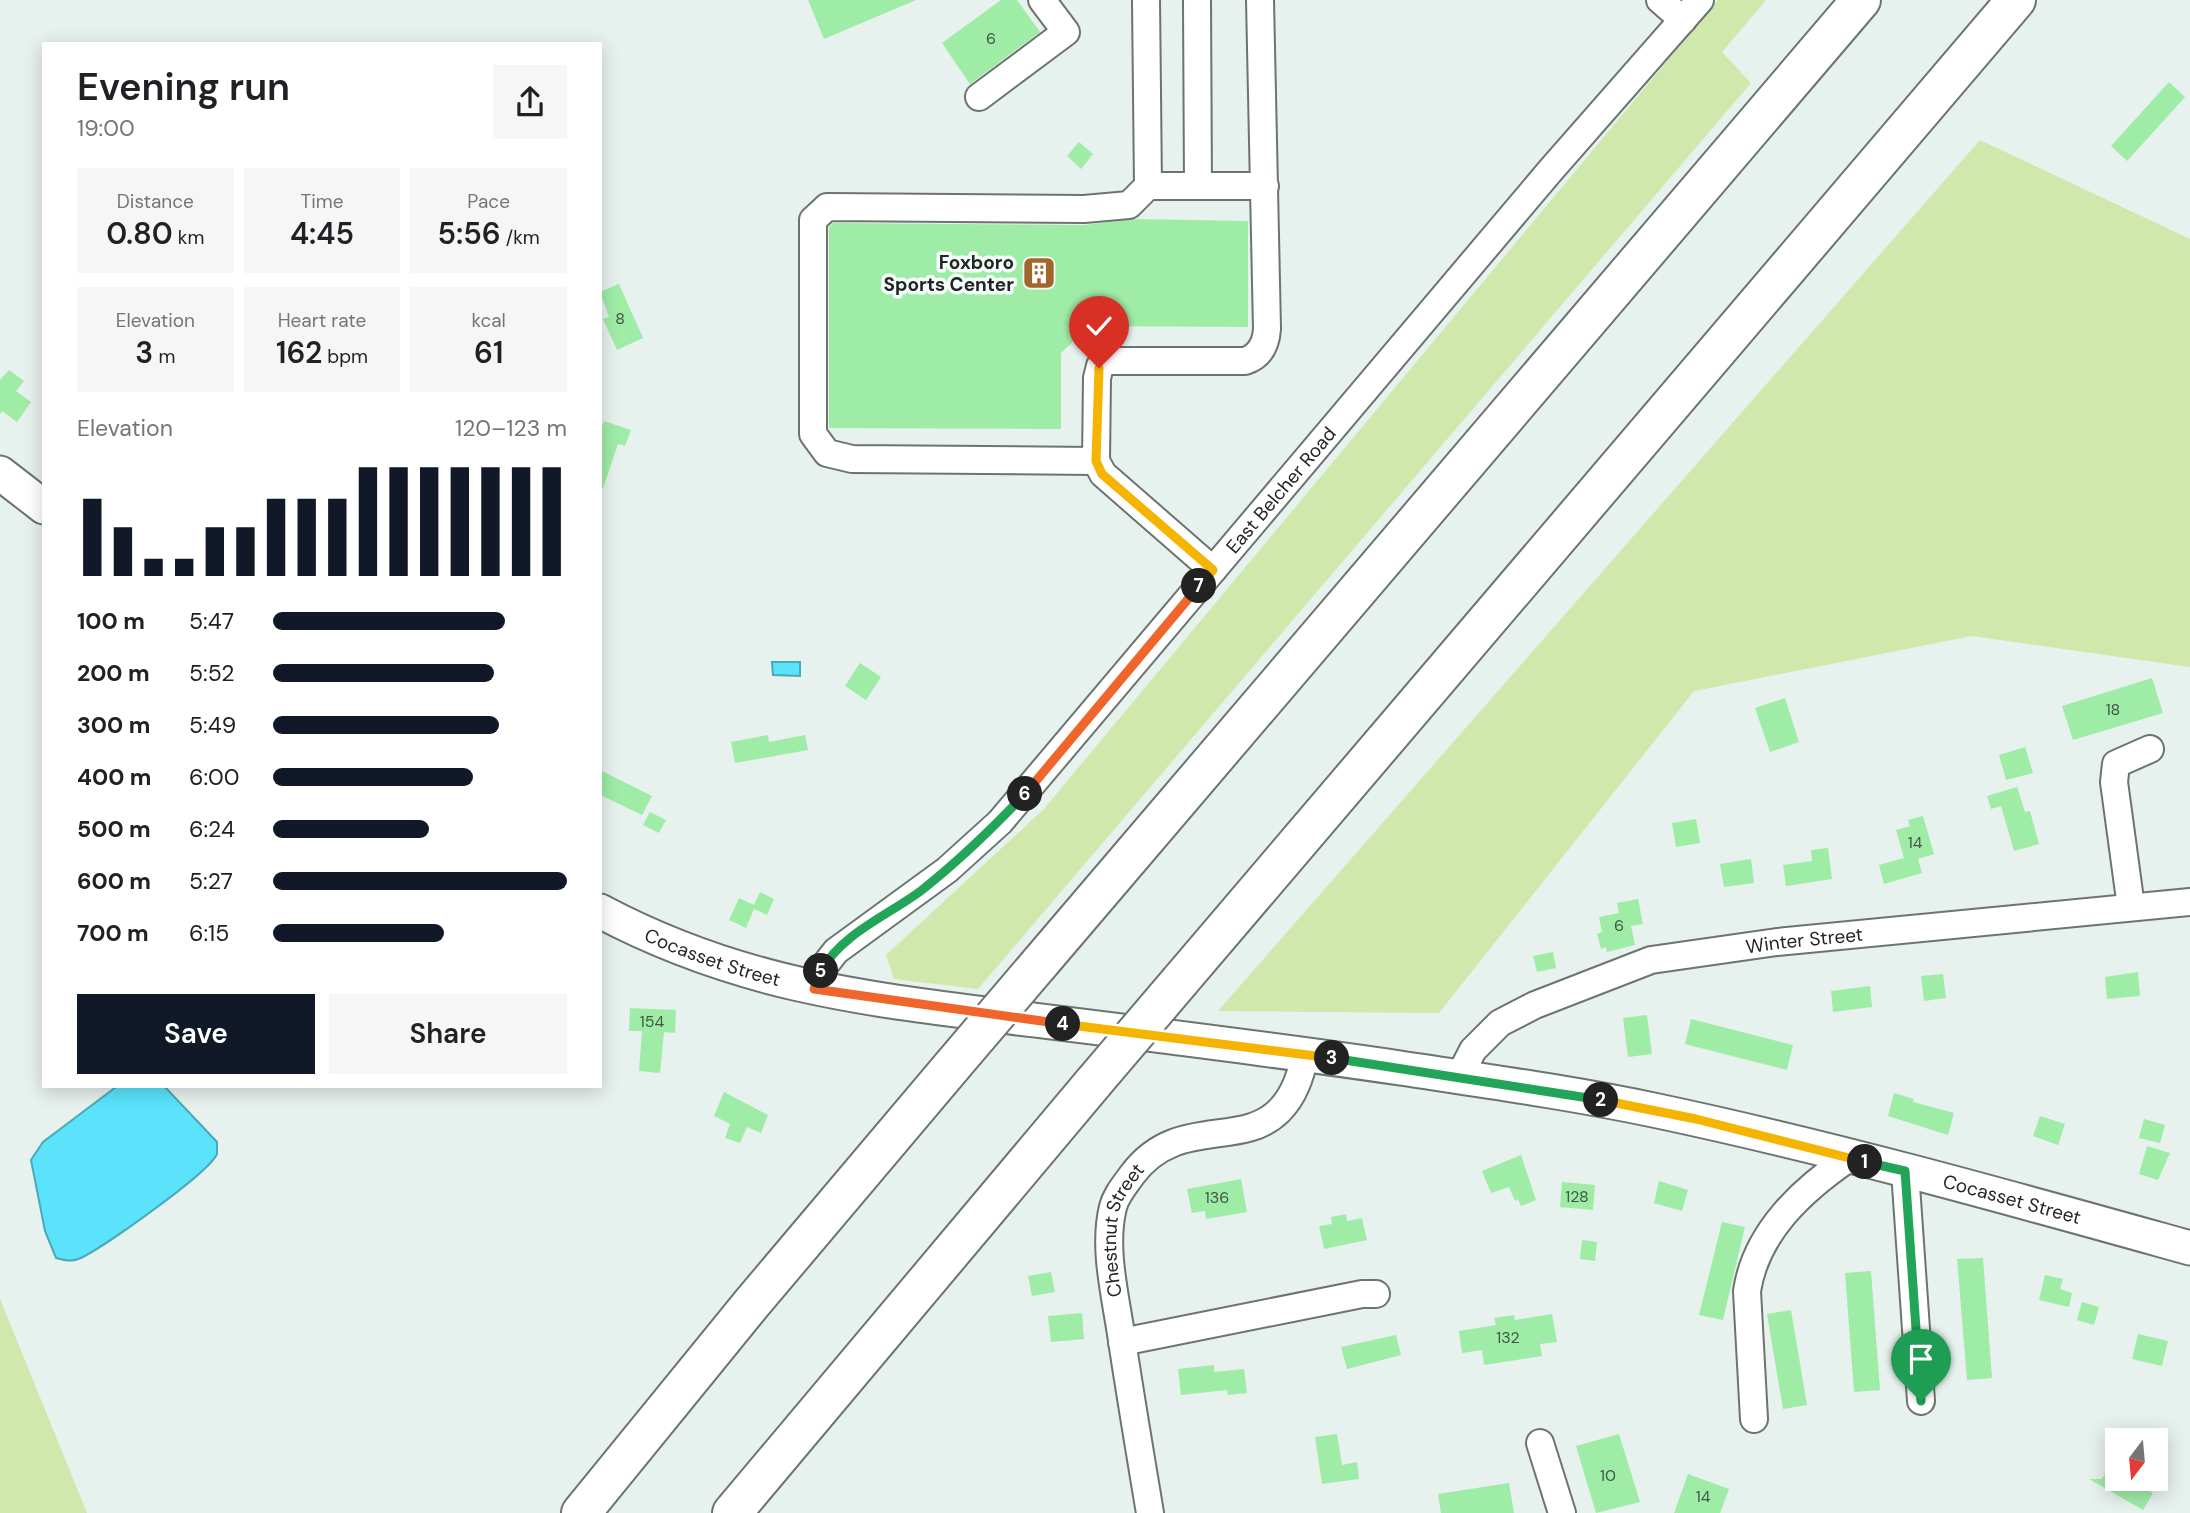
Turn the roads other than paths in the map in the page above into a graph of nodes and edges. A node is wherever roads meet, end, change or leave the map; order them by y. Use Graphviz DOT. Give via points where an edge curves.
graph roads {
  1 [pos="1146,0"];
  2 [pos="1197,0"];
  3 [pos="1260,0"];
  4 [pos="1660,0"];
  5 [pos="1861,0"];
  6 [pos="2016,0"];
  7 [pos="1048,2"];
  8 [pos="1692,10"];
  9 [pos="979,97"];
  10 [pos="1148,186"];
  11 [pos="1198,186"];
  12 [pos="1265,187"];
  13 [pos="1096,461"];
  14 [pos="0,473"];
  15 [pos="42,505"];
  16 [pos="1213,570"];
  17 [pos="2150,749"];
  18 [pos="2190,902"];
  19 [pos="2131,906"];
  20 [pos="602,912"];
  21 [pos="814,989"];
  22 [pos="1306,1054"];
  23 [pos="1459,1077"];
  24 [pos="1849,1158"];
  25 [pos="1905,1171"];
  26 [pos="2190,1248"];
  27 [pos="1376,1294"];
  28 [pos="1122,1342"];
  29 [pos="1921,1401"];
  30 [pos="1754,1419"];
  31 [pos="1540,1443"];
  32 [pos="581,1513"];
  33 [pos="732,1513"];
  34 [pos="1150,1513"];
  35 [pos="1562,1513"];
  1 -- 10 [label="street"];
  2 -- 11 [label="street"];
  3 -- 12 [label="street"];
  4 -- 8 [label="street"];
  5 -- 32 [label="highway, bridge" via="953,1065"];
  6 -- 33 [label="highway, bridge"];
  7 -- 9 [label="street" via="1066,32"];
  8 -- 16 [label="street, East Belcher Road"];
  10 -- 11 [label="street"];
  10 -- 13 [label="street" via="1129,205 1084,209 827,207 813,220 813,434 827,453 852,459"];
  11 -- 12 [label="street"];
  12 -- 13 [label="street" via="1267,329 1263,346 1245,361 1105,362 1097,378"];
  13 -- 16 [label="street" via="1108,482"];
  14 -- 15 [label="main road"];
  16 -- 21 [label="street, East Belcher Road" via="987,835 836,951"];
  17 -- 19 [label="street" via="2116,764 2114,782"];
  18 -- 19 [label="street, Winter Street"];
  19 -- 23 [label="street, Winter Street" via="1651,960 1500,1023 1474,1050"];
  20 -- 21 [label="main road, Cocasset Street" via="715,963"];
  21 -- 22 [label="main road, Cocasset Street"];
  22 -- 23 [label="main road, Cocasset Street"];
  22 -- 28 [label="street, Chestnut Street" via="1298,1084 1278,1113 1251,1126 1171,1142 1155,1150 1119,1193 1109,1244"];
  23 -- 24 [label="main road, Cocasset Street" via="1652,1110"];
  24 -- 25 [label="main road, Cocasset Street"];
  24 -- 30 [label="street" via="1783,1214 1757,1253 1747,1291"];
  25 -- 26 [label="main road, Cocasset Street"];
  25 -- 29 [label="street"];
  27 -- 28 [label="street"];
  28 -- 34 [label="street, Chestnut Street"];
  31 -- 35 [label="street"];
}
